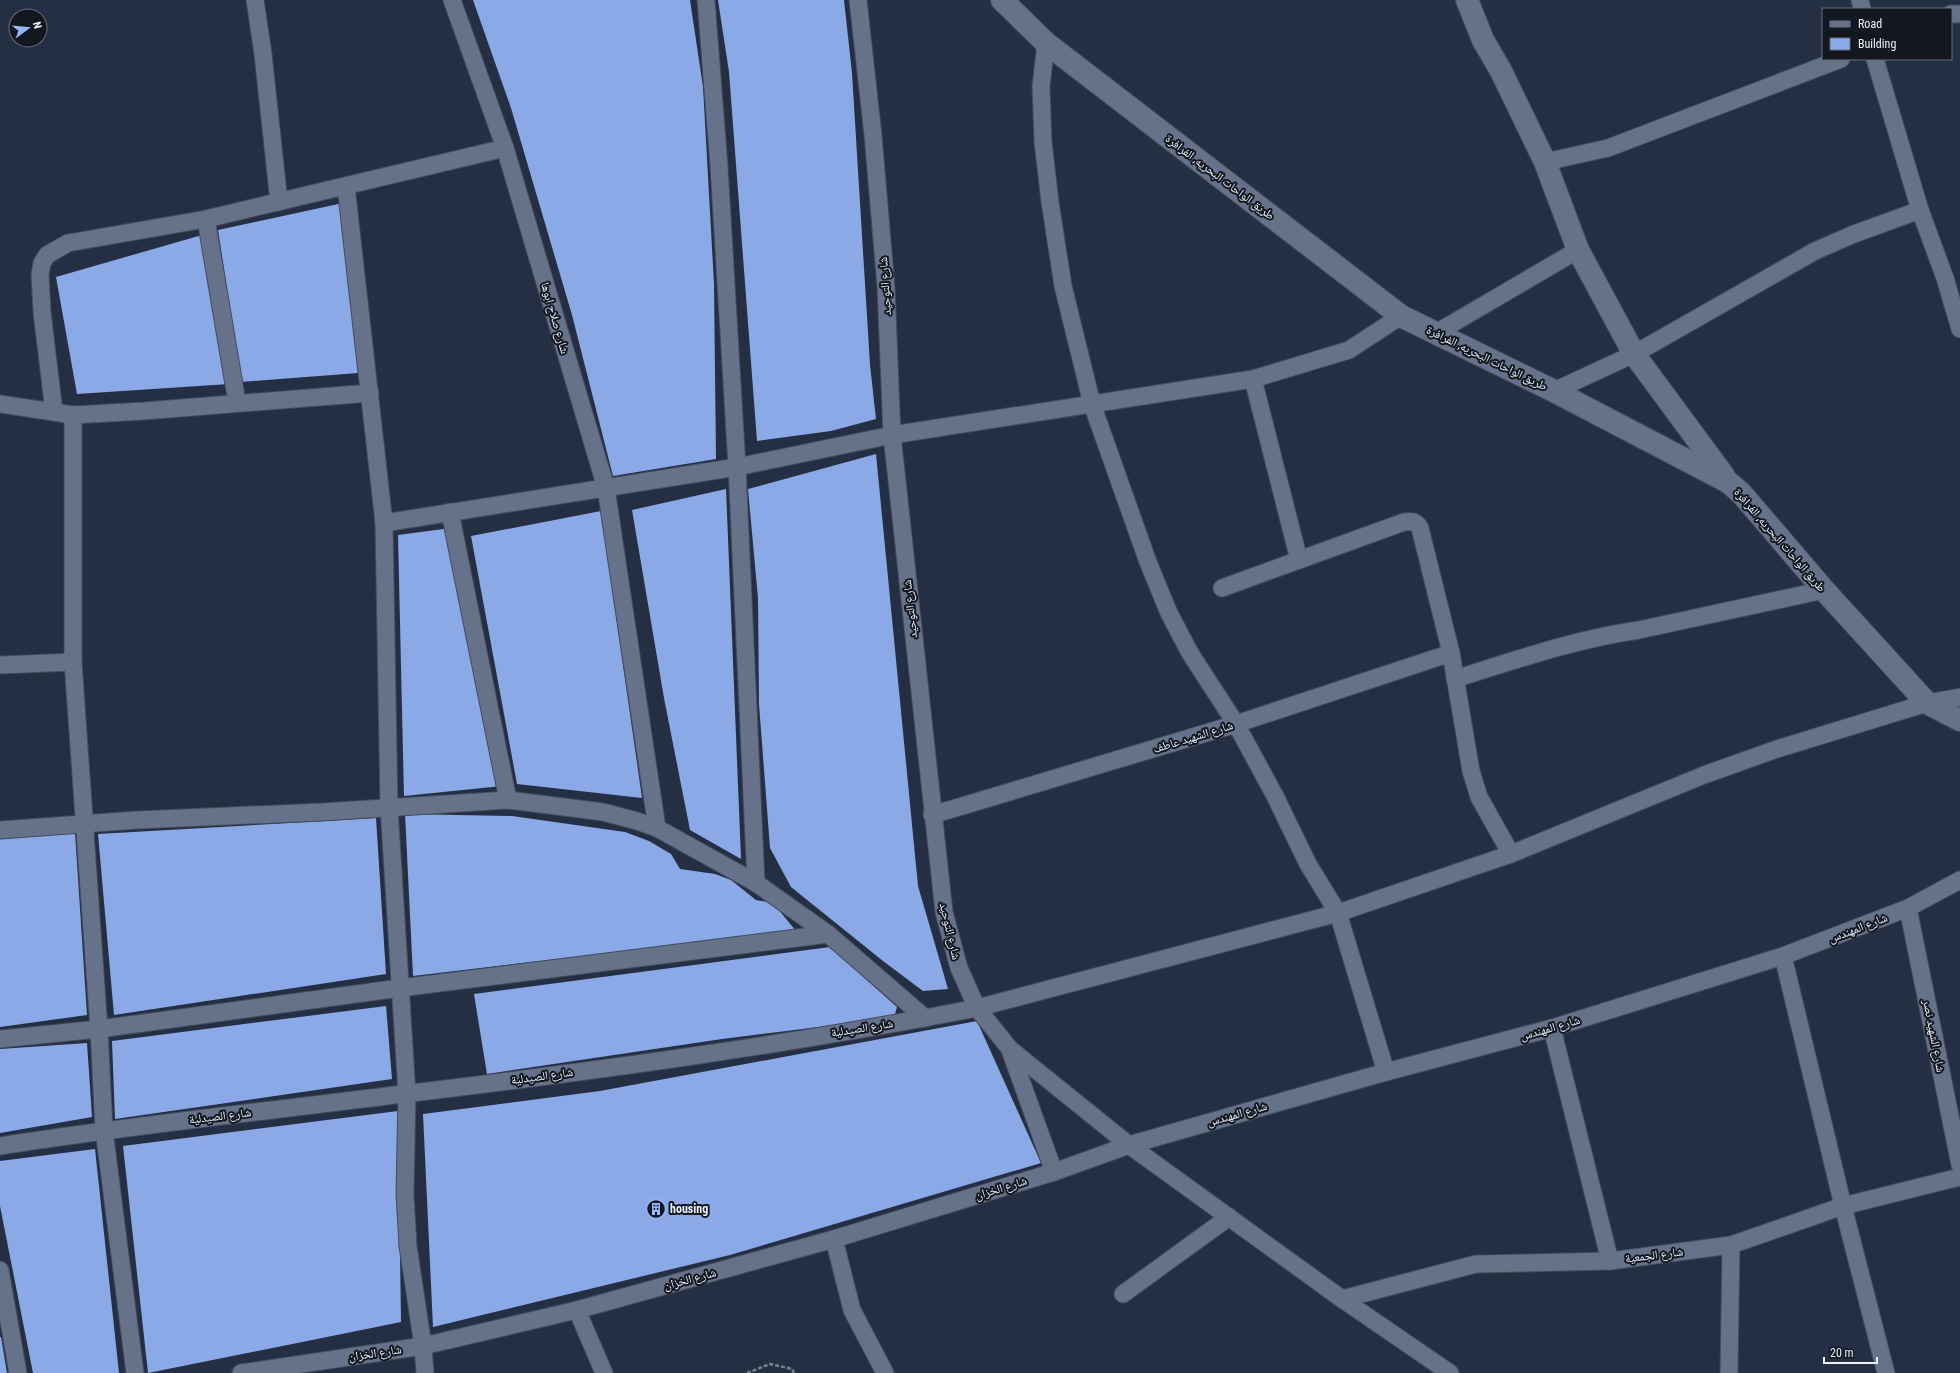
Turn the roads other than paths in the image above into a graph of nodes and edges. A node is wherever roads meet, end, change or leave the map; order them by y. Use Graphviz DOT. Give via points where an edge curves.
graph roads {
  1 [pos="255,0"];
  2 [pos="452,0"];
  3 [pos="706,0"];
  4 [pos="858,0"];
  5 [pos="1002,0"];
  6 [pos="1467,0"];
  7 [pos="1046,43"];
  8 [pos="1838,60"];
  9 [pos="1875,60"];
  10 [pos="505,148"];
  11 [pos="1545,162"];
  12 [pos="346,186"];
  13 [pos="279,202"];
  14 [pos="1920,210"];
  15 [pos="206,219"];
  16 [pos="1578,250"];
  17 [pos="1402,316"];
  18 [pos="1960,329"];
  19 [pos="1436,333"];
  20 [pos="1634,354"];
  21 [pos="1253,379"];
  22 [pos="1554,391"];
  23 [pos="370,393"];
  24 [pos="237,402"];
  25 [pos="0,404"];
  26 [pos="1092,404"];
  27 [pos="54,412"];
  28 [pos="73,414"];
  29 [pos="892,435"];
  30 [pos="737,467"];
  31 [pos="1728,482"];
  32 [pos="606,488"];
  33 [pos="450,512"];
  34 [pos="384,523"];
  35 [pos="1299,560"];
  36 [pos="1222,588"];
  37 [pos="1824,590"];
  38 [pos="1451,653"];
  39 [pos="73,662"];
  40 [pos="0,665"];
  41 [pos="1455,679"];
  42 [pos="1960,697"];
  43 [pos="1927,703"];
  44 [pos="1960,720"];
  45 [pos="1236,724"];
  46 [pos="508,800"];
  47 [pos="389,807"];
  48 [pos="932,815"];
  49 [pos="83,823"];
  50 [pos="658,828"];
  51 [pos="0,830"];
  52 [pos="1511,854"];
  53 [pos="1960,880"];
  54 [pos="756,884"];
  55 [pos="1908,908"];
  56 [pos="1338,913"];
  57 [pos="828,934"];
  58 [pos="1783,956"];
  59 [pos="400,988"];
  60 [pos="977,1008"];
  61 [pos="925,1018"];
  62 [pos="1552,1028"];
  63 [pos="99,1029"];
  64 [pos="0,1039"];
  65 [pos="1010,1049"];
  66 [pos="1386,1072"];
  67 [pos="407,1094"];
  68 [pos="104,1130"];
  69 [pos="1129,1145"];
  70 [pos="0,1146"];
  71 [pos="1960,1165"];
  72 [pos="1054,1172"];
  73 [pos="1960,1177"];
  74 [pos="1843,1206"];
  75 [pos="1229,1217"];
  76 [pos="834,1239"];
  77 [pos="1731,1245"];
  78 [pos="1610,1261"];
  79 [pos="0,1270"];
  80 [pos="1123,1294"];
  81 [pos="1342,1299"];
  82 [pos="577,1310"];
  83 [pos="423,1346"];
  84 [pos="18,1373"];
  85 [pos="135,1373"];
  86 [pos="240,1373"];
  87 [pos="425,1373"];
  88 [pos="604,1373"];
  89 [pos="886,1373"];
  90 [pos="1450,1373"];
  91 [pos="1729,1373"];
  92 [pos="1886,1373"];
  1 -- 13 [label="street"];
  2 -- 10 [label="street, شارع صلاح ابوها"];
  3 -- 30 [label="street"];
  4 -- 29 [label="street, شارع التوحيد" via="886,287"];
  5 -- 7 [label="main road, طريق الواحات البحريه, الفرافرة"];
  6 -- 11 [label="main road" via="1483,40 1501,71"];
  7 -- 17 [label="main road, طريق الواحات البحريه, الفرافرة"];
  7 -- 26 [label="street" via="1040,86 1050,202 1063,286"];
  8 -- 11 [label="street" via="1608,148"];
  9 -- 14 [label="street"];
  10 -- 12 [label="street"];
  10 -- 32 [label="street, شارع صلاح ابوها"];
  11 -- 16 [label="main road"];
  12 -- 13 [label="street"];
  12 -- 23 [label="street"];
  13 -- 15 [label="street"];
  14 -- 18 [label="street" via="1945,278"];
  14 -- 20 [label="street" via="1854,234 1815,252"];
  15 -- 24 [label="street"];
  15 -- 27 [label="street" via="68,243 47,255 42,263 40,275"];
  16 -- 19 [label="street"];
  16 -- 20 [label="main road"];
  17 -- 19 [label="main road, طريق الواحات البحريه, الفرافرة"];
  17 -- 21 [label="street" via="1349,350"];
  19 -- 22 [label="main road, طريق الواحات البحريه, الفرافرة"];
  20 -- 22 [label="street"];
  20 -- 31 [label="main road"];
  21 -- 26 [label="street"];
  21 -- 35 [label="street"];
  22 -- 31 [label="main road, طريق الواحات البحريه, الفرافرة"];
  23 -- 24 [label="street"];
  23 -- 34 [label="street"];
  24 -- 28 [label="street" via="144,411"];
  25 -- 27 [label="street"];
  26 -- 29 [label="street"];
  26 -- 45 [label="street" via="1148,562 1169,613 1190,653"];
  27 -- 28 [label="street"];
  28 -- 39 [label="street"];
  29 -- 30 [label="street"];
  29 -- 48 [label="street, شارع التوحيد"];
  30 -- 32 [label="street"];
  30 -- 54 [label="street"];
  31 -- 37 [label="main road, طريق الواحات البحريه, الفرافرة"];
  32 -- 33 [label="street"];
  32 -- 50 [label="street, شارع صلاح ابوها"];
  33 -- 34 [label="street"];
  33 -- 46 [label="street"];
  34 -- 47 [label="street"];
  35 -- 36 [label="street"];
  35 -- 38 [label="street" via="1404,522 1417,523"];
  37 -- 41 [label="street" via="1611,634 1523,657"];
  37 -- 43 [label="main road, طريق الواحات البحريه, الفرافرة"];
  38 -- 41 [label="street"];
  38 -- 45 [label="street, شارع الشهيد عاطف"];
  39 -- 40 [label="street"];
  39 -- 49 [label="street"];
  41 -- 52 [label="street" via="1471,771 1479,797"];
  42 -- 43 [label="street, شارع الصيدلية"];
  43 -- 44 [label="main road, طريق الواحات البحريه, الفرافرة"];
  43 -- 52 [label="street, شارع الصيدلية" via="1777,749 1704,775"];
  45 -- 48 [label="street, شارع الشهيد عاطف"];
  45 -- 56 [label="street" via="1276,796 1308,864"];
  46 -- 47 [label="street"];
  46 -- 50 [label="street" via="603,812"];
  47 -- 49 [label="street"];
  47 -- 59 [label="street"];
  48 -- 60 [label="street, شارع التوحيد" via="944,912 959,968"];
  49 -- 51 [label="street"];
  49 -- 63 [label="street"];
  50 -- 54 [label="street"];
  52 -- 56 [label="street, شارع الصيدلية"];
  53 -- 55 [label="street, شارع المهندس"];
  54 -- 57 [label="street"];
  55 -- 58 [label="street, شارع المهندس"];
  55 -- 71 [label="street, شارع الشهيد نصر"];
  56 -- 60 [label="street, شارع الصيدلية"];
  56 -- 66 [label="street"];
  57 -- 59 [label="street"];
  57 -- 61 [label="street"];
  58 -- 62 [label="street, شارع المهندس"];
  58 -- 74 [label="street"];
  59 -- 63 [label="street"];
  59 -- 67 [label="street"];
  60 -- 61 [label="street, شارع الصيدلية"];
  60 -- 65 [label="street, شارع التوحيد"];
  61 -- 67 [label="street, شارع الصيدلية" via="667,1059"];
  62 -- 66 [label="street, شارع المهندس"];
  62 -- 78 [label="street"];
  63 -- 64 [label="street"];
  63 -- 68 [label="street"];
  65 -- 69 [label="street, شارع التوحيد"];
  65 -- 72 [label="street"];
  66 -- 69 [label="street, شارع المهندس"];
  67 -- 68 [label="street, شارع الصيدلية"];
  67 -- 83 [label="street" via="405,1194 408,1246"];
  68 -- 70 [label="street, شارع الصيدلية"];
  68 -- 85 [label="street"];
  69 -- 72 [label="street, شارع الخزان"];
  69 -- 75 [label="street, شارع التوحيد"];
  72 -- 76 [label="street, شارع الخزان"];
  73 -- 74 [label="street, شارع الجمعية"];
  74 -- 77 [label="street, شارع الجمعية"];
  74 -- 92 [label="street"];
  75 -- 80 [label="street"];
  75 -- 81 [label="street, شارع التوحيد"];
  76 -- 82 [label="street, شارع الخزان"];
  76 -- 89 [label="street" via="852,1310"];
  77 -- 78 [label="street, شارع الجمعية"];
  77 -- 91 [label="street"];
  78 -- 81 [label="street, شارع الجمعية" via="1476,1264"];
  79 -- 84 [label="street"];
  81 -- 90 [label="street, شارع التوحيد"];
  82 -- 83 [label="street, شارع الخزان"];
  82 -- 88 [label="street"];
  83 -- 86 [label="street, شارع الخزان"];
  83 -- 87 [label="street"];
}
